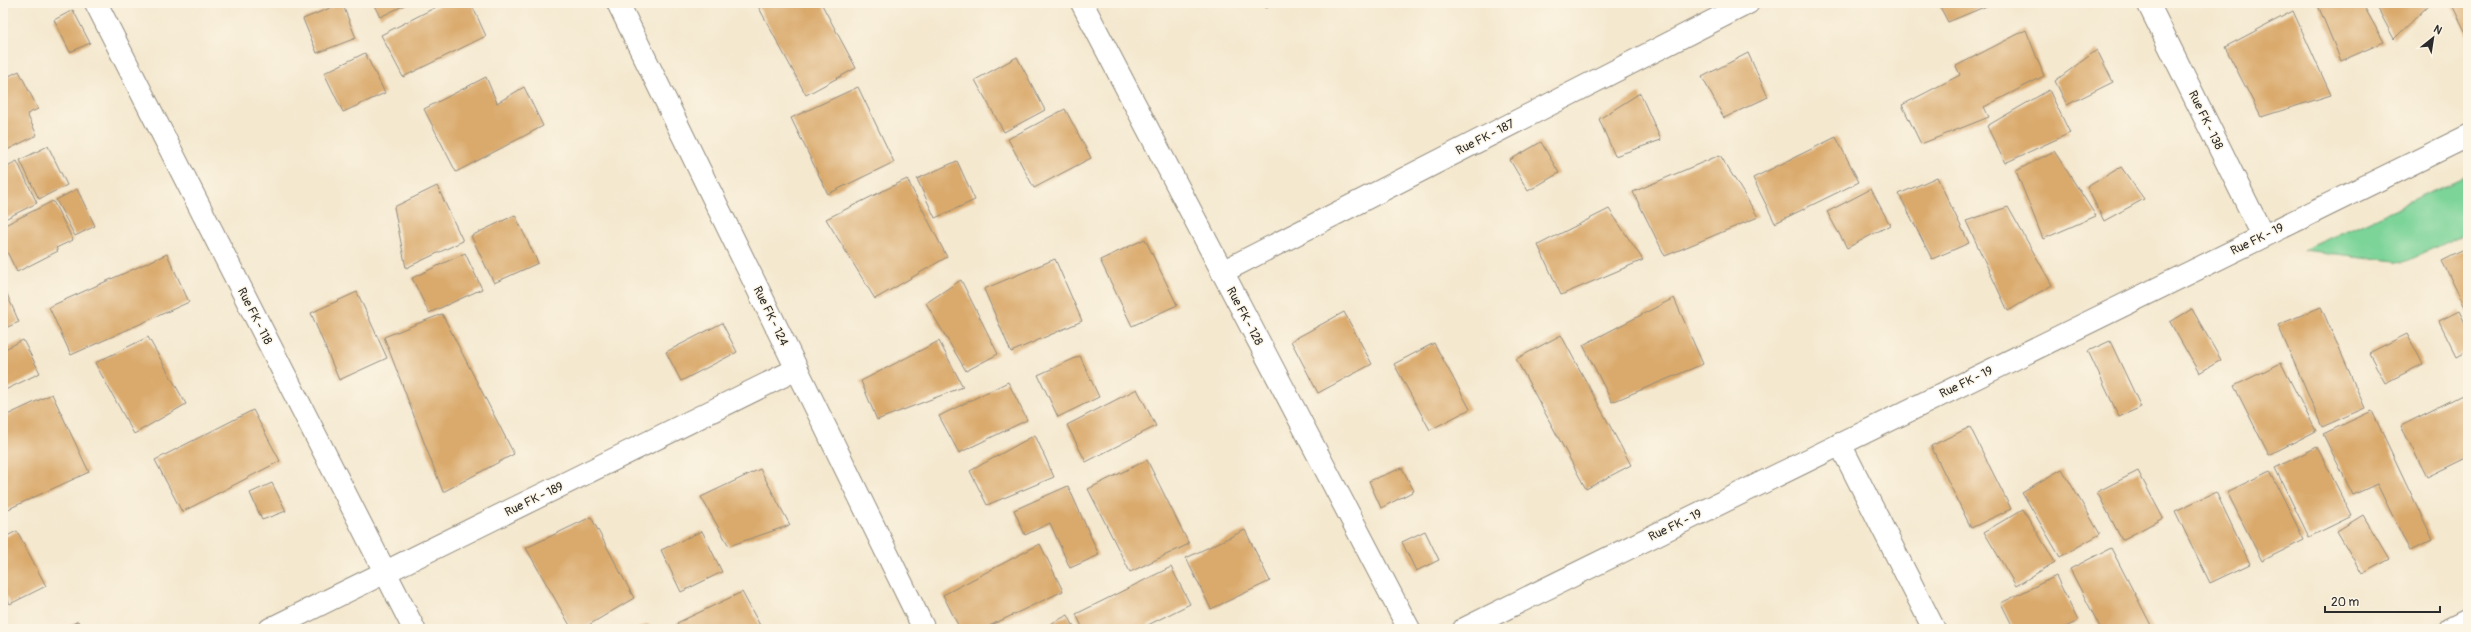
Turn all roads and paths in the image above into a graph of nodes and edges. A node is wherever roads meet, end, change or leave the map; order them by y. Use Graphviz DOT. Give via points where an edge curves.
graph roads {
  1 [pos="96,3"];
  2 [pos="618,3"];
  3 [pos="1082,3"];
  4 [pos="1748,3"];
  5 [pos="2148,3"];
  6 [pos="2468,136"];
  7 [pos="2263,236"];
  8 [pos="1222,272"];
  9 [pos="797,369"];
  10 [pos="1840,444"];
  11 [pos="385,572"];
  12 [pos="270,629"];
  13 [pos="414,629"];
  14 [pos="924,629"];
  15 [pos="1409,629"];
  16 [pos="1464,629"];
  17 [pos="1934,629"];
  1 -- 11 [label="street, Rue FK - 118"];
  2 -- 9 [label="street, Rue FK - 124"];
  3 -- 8 [label="street, Rue FK - 128"];
  4 -- 8 [label="street, Rue FK - 187"];
  5 -- 7 [label="street, Rue FK - 138"];
  6 -- 7 [label="street, Rue FK - 19"];
  7 -- 10 [label="street, Rue FK - 19"];
  8 -- 15 [label="street, Rue FK - 128"];
  9 -- 11 [label="street, Rue FK - 189"];
  9 -- 14 [label="street, Rue FK - 124"];
  10 -- 16 [label="street, Rue FK - 19"];
  10 -- 17 [label="street"];
  11 -- 12 [label="street, Rue FK - 189"];
  11 -- 13 [label="street, Rue FK - 118"];
}
